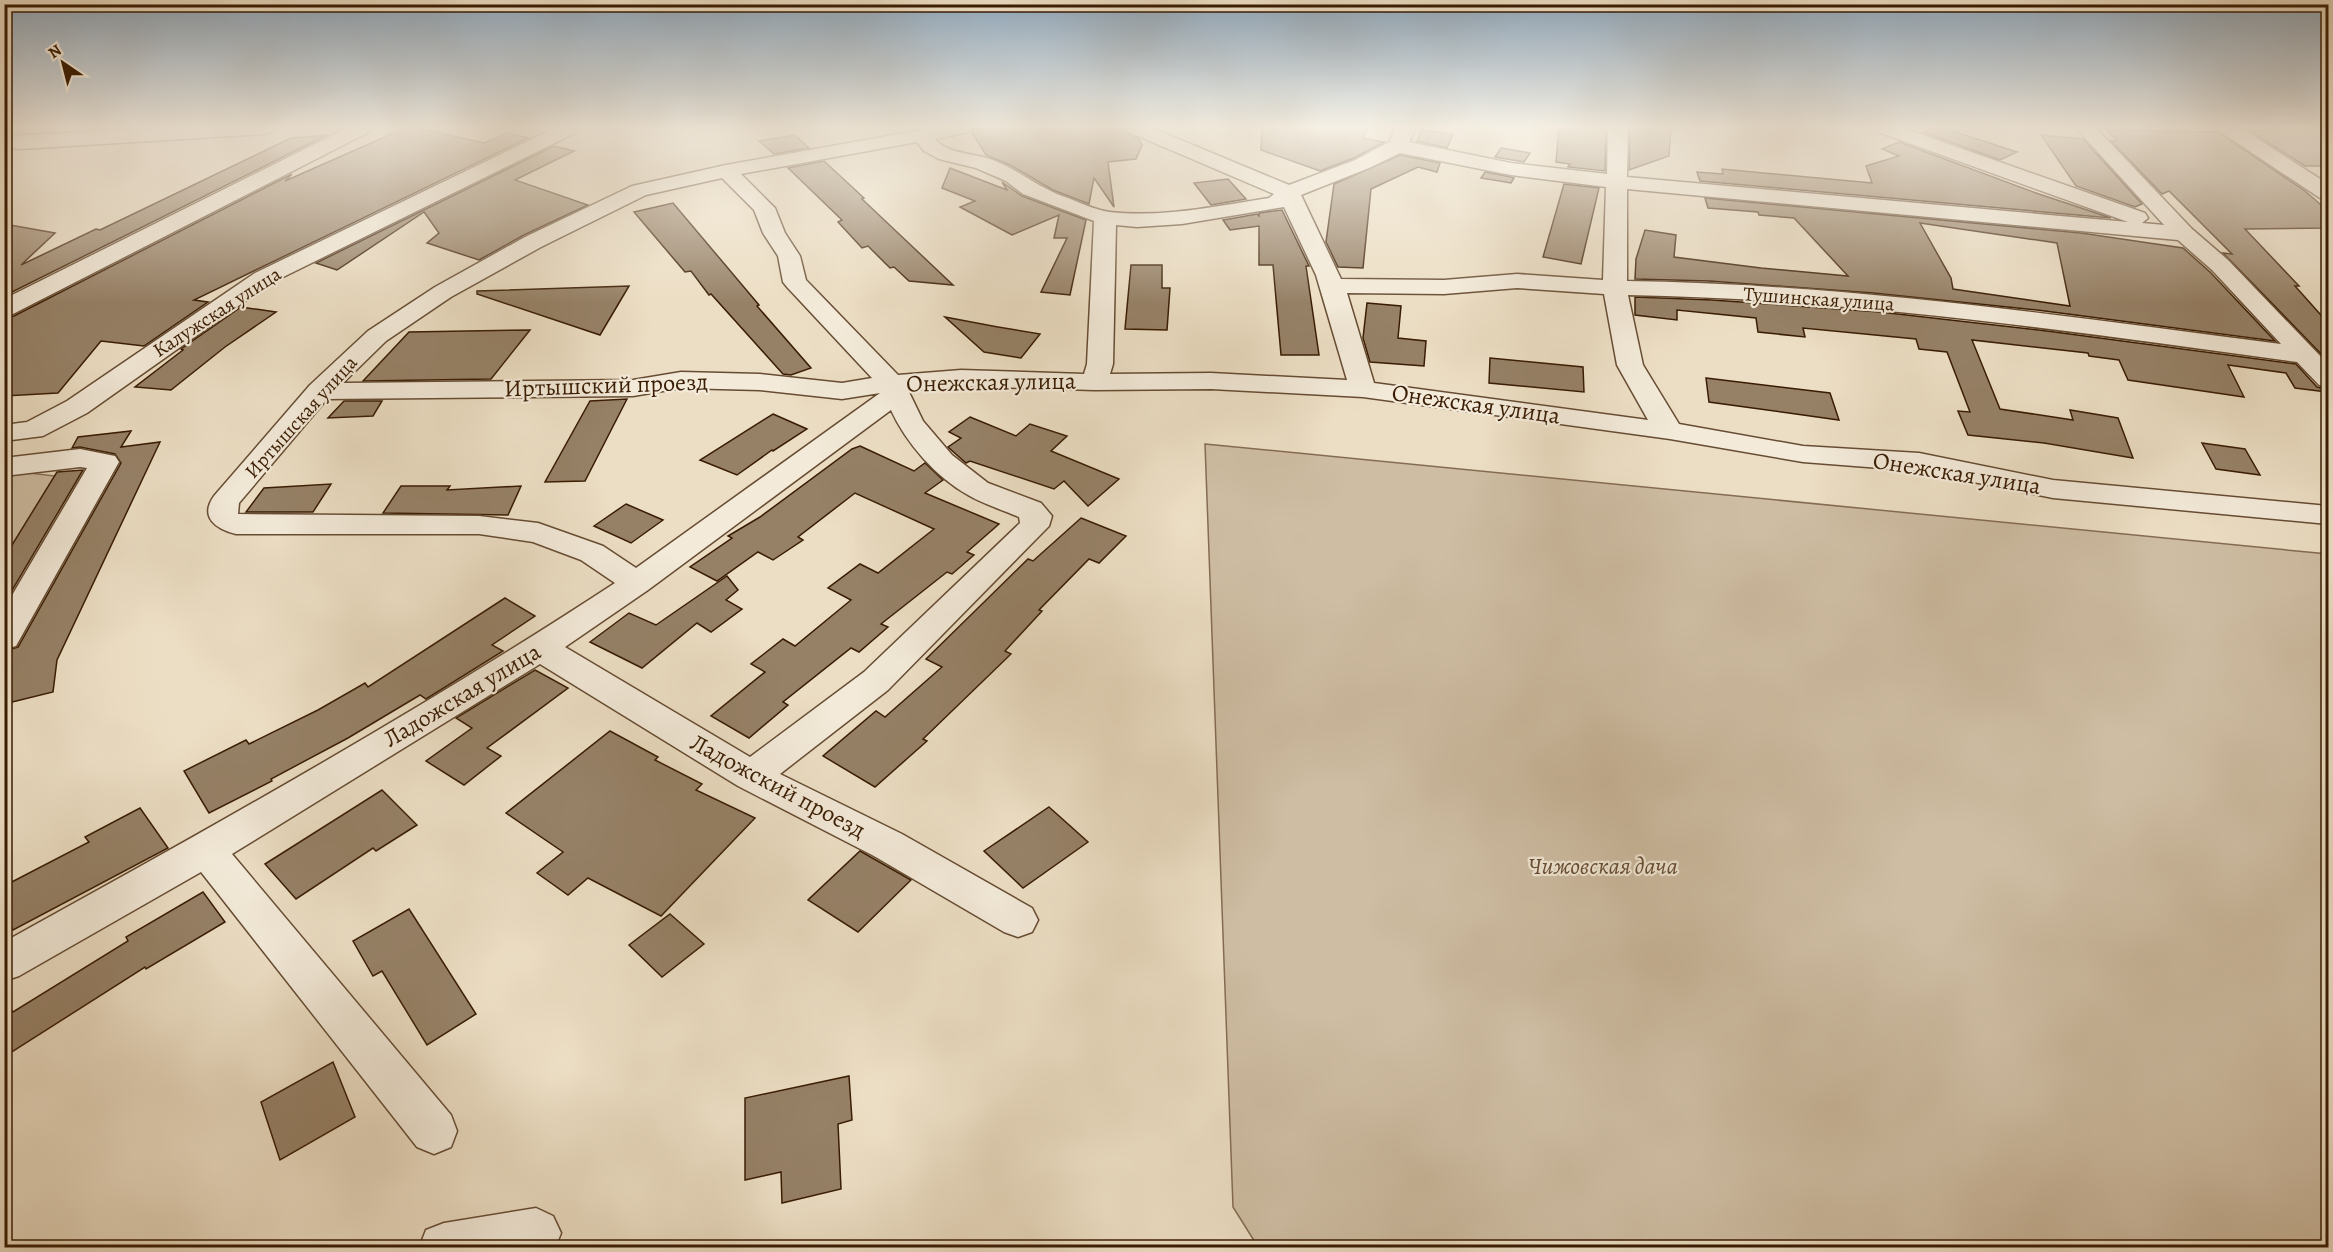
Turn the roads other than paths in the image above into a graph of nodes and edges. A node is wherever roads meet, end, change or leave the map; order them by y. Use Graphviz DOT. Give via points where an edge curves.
graph roads {
  1 [pos="246,186"];
  2 [pos="450,186"];
  3 [pos="655,186"];
  4 [pos="742,186"];
  5 [pos="1025,186"];
  6 [pos="1277,186"];
  7 [pos="1304,186"];
  8 [pos="1617,186"];
  9 [pos="1665,186"];
  10 [pos="2050,186"];
  11 [pos="2140,186"];
  12 [pos="1290,192"];
  13 [pos="1105,218"];
  14 [pos="2184,234"];
  15 [pos="1333,286"];
  16 [pos="1615,288"];
  17 [pos="6,308"];
  18 [pos="2304,355"];
  19 [pos="2328,379"];
  20 [pos="1095,382"];
  21 [pos="894,388"];
  22 [pos="1362,389"];
  23 [pos="319,391"];
  24 [pos="1670,431"];
  25 [pos="4,433"];
  26 [pos="4,467"];
  27 [pos="2328,515"];
  28 [pos="637,583"];
  29 [pos="4,638"];
  30 [pos="540,648"];
  31 [pos="750,776"];
  32 [pos="206,850"];
  33 [pos="1018,920"];
  34 [pos="4,963"];
  35 [pos="434,1131"];
  36 [pos="536,1233"];
  37 [pos="444,1248"];
  1 -- 17 [label="street"];
  2 -- 25 [label="street, Калужская улица" via="263,278 77,407 33,430"];
  3 -- 23 [label="street, Иртышская улица" via="639,190 533,242 443,292 377,336"];
  4 -- 21 [label="street, Онежская улица" via="764,208 789,256 795,282"];
  5 -- 13 [label="street"];
  6 -- 12 [label="street"];
  7 -- 12 [label="street"];
  8 -- 16 [label="street"];
  9 -- 14 [label="street"];
  10 -- 14 [label="street"];
  11 -- 14 [label="street"];
  12 -- 13 [label="street" via="1275,204 1258,208 1137,220"];
  12 -- 15 [label="street" via="1293,206 1315,243"];
  13 -- 20 [label="street" via="1100,364"];
  14 -- 18 [label="street" via="2220,265"];
  15 -- 16 [label="street, Тушинская улица" via="1444,286 1517,280"];
  15 -- 22 [label="street"];
  16 -- 18 [label="street, Тушинская улица" via="1946,308"];
  16 -- 24 [label="street" via="1630,365"];
  18 -- 19 [label="street"];
  20 -- 21 [label="street, Онежская улица" via="961,378"];
  20 -- 22 [label="street, Онежская улица" via="1211,381"];
  21 -- 23 [label="street, Иртышский проезд" via="842,391 760,382 681,380 633,388"];
  21 -- 28 [label="street, Ладожская улица"];
  21 -- 31 [label="street" via="911,424 942,461 978,489 1030,510 1037,516 1034,526 876,681"];
  22 -- 24 [label="street, Онежская улица"];
  23 -- 28 [label="street, Иртышская улица" via="225,502 223,518 236,525 479,525 538,533 592,554"];
  24 -- 27 [label="street, Онежская улица" via="1803,454 1919,462 2053,489"];
  26 -- 29 [label="street" via="80,458 105,462"];
  28 -- 30 [label="street, Ладожская улица"];
  30 -- 31 [label="street, Ладожский проезд"];
  30 -- 32 [label="street, Ладожская улица"];
  31 -- 33 [label="street, Ладожский проезд" via="888,845"];
  32 -- 34 [label="street, Ладожская улица"];
  32 -- 35 [label="street"];
  36 -- 37 [label="street"];
}
